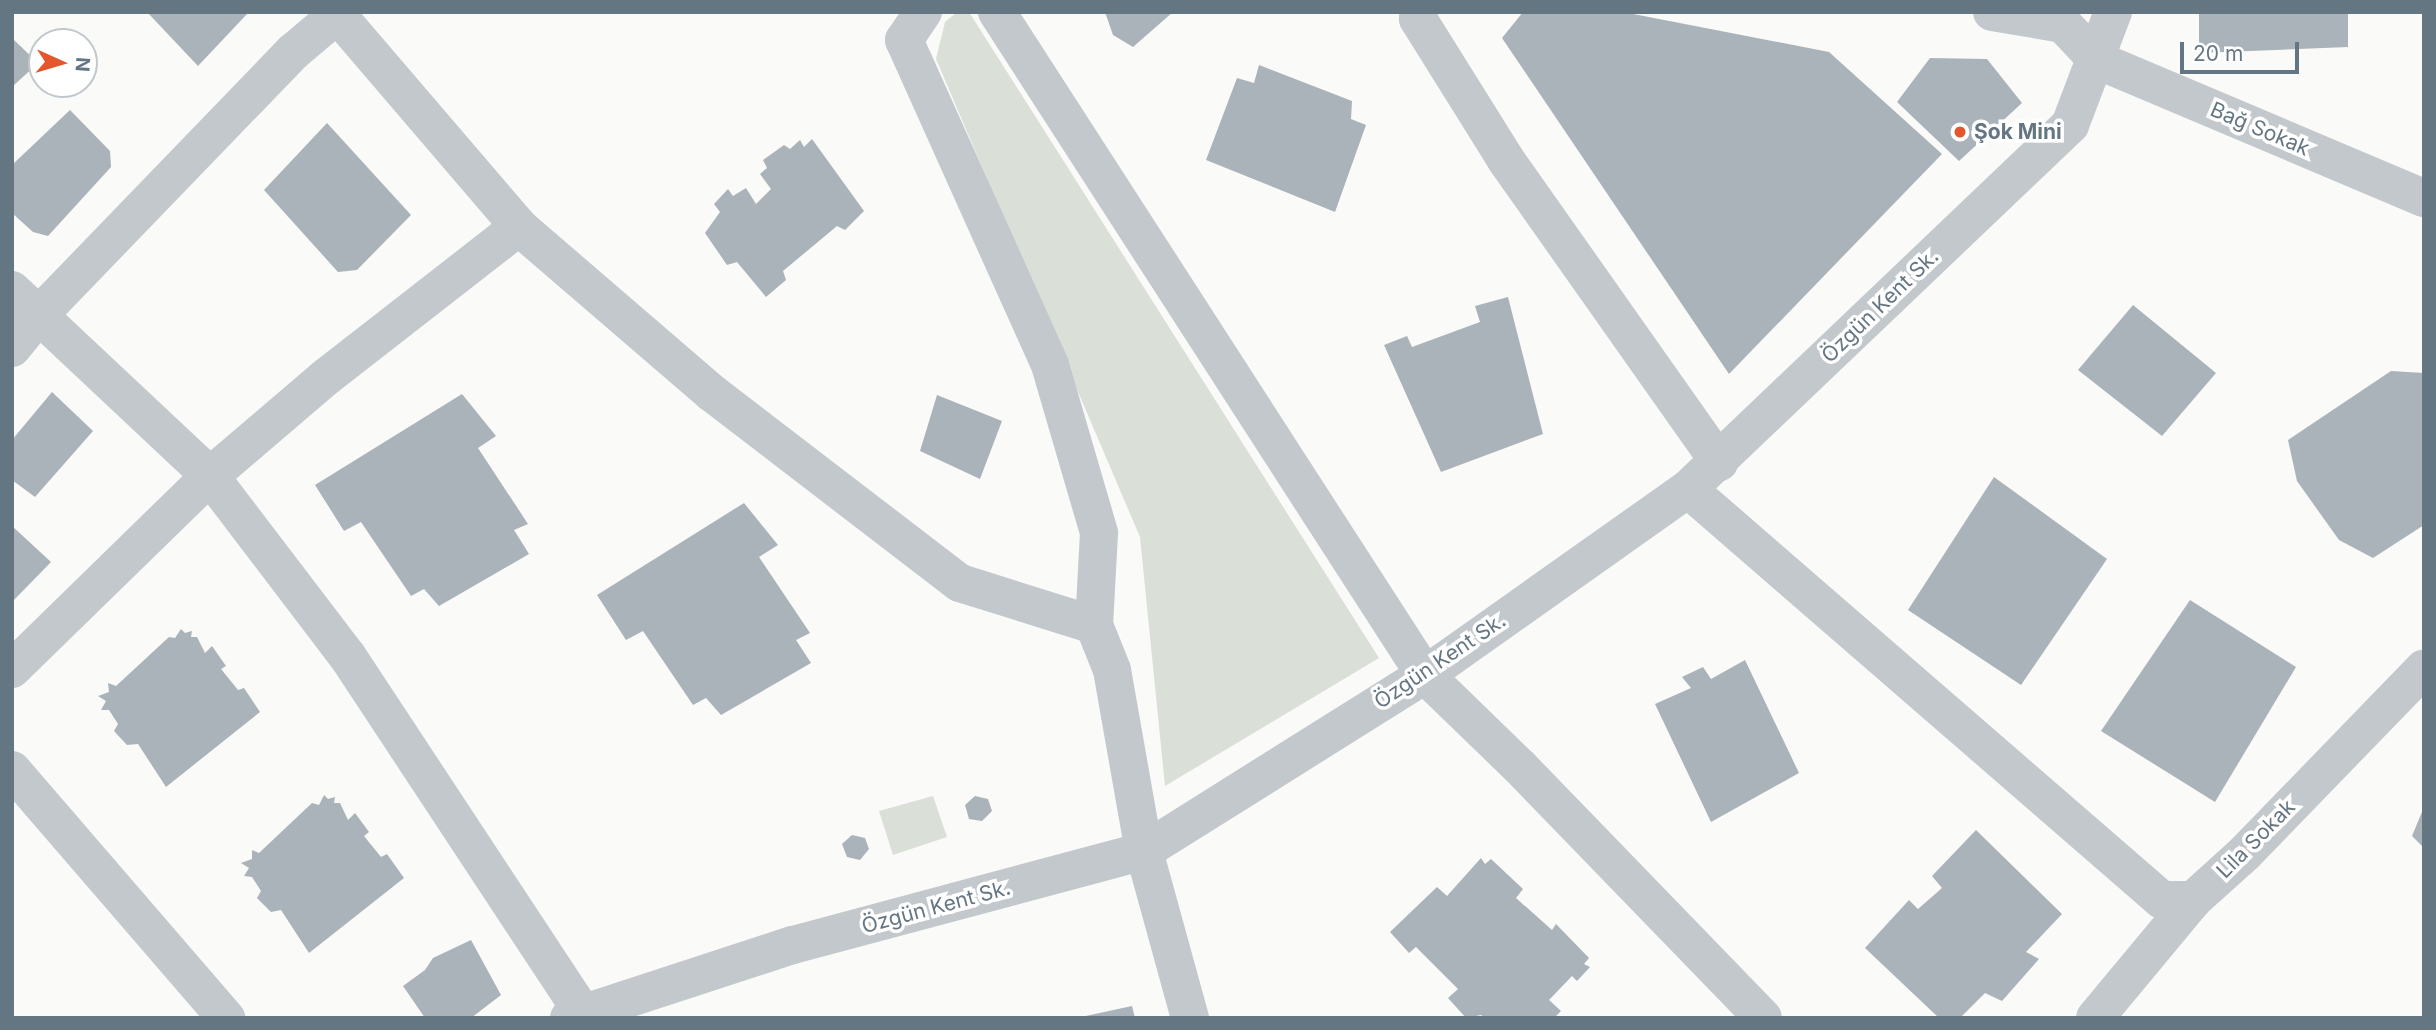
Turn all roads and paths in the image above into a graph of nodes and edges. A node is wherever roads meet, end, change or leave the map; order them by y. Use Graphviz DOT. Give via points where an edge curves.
graph roads {
  1 [pos="923,12"];
  2 [pos="997,12"];
  3 [pos="1419,12"];
  4 [pos="1992,12"];
  5 [pos="2113,12"];
  6 [pos="336,13"];
  7 [pos="2097,61"];
  8 [pos="2424,198"];
  9 [pos="519,227"];
  10 [pos="25,303"];
  11 [pos="12,348"];
  12 [pos="1718,462"];
  13 [pos="210,476"];
  14 [pos="1688,489"];
  15 [pos="1094,625"];
  16 [pos="2424,668"];
  17 [pos="12,669"];
  18 [pos="1425,675"];
  19 [pos="12,770"];
  20 [pos="1144,850"];
  21 [pos="2193,900"];
  22 [pos="579,1016"];
  23 [pos="226,1018"];
  24 [pos="1190,1018"];
  25 [pos="1763,1018"];
  26 [pos="2095,1018"];
  1 -- 15 [label="street" via="904,40 1050,365 1099,533"];
  2 -- 18 [label="street"];
  3 -- 12 [label="street" via="1418,19 1506,160"];
  4 -- 7 [label="street" via="2063,24"];
  5 -- 7 [label="street, Özgün Kent Sk."];
  6 -- 9 [label="street"];
  6 -- 10 [label="street"];
  7 -- 8 [label="street, Bağ Sokak"];
  7 -- 12 [label="street, Özgün Kent Sk." via="2070,125"];
  9 -- 13 [label="street" via="326,377"];
  9 -- 15 [label="street" via="712,393 960,583"];
  10 -- 11 [label="street"];
  10 -- 13 [label="street"];
  12 -- 14 [label="street, Özgün Kent Sk."];
  13 -- 17 [label="street"];
  13 -- 22 [label="street" via="348,657"];
  14 -- 18 [label="street, Özgün Kent Sk."];
  14 -- 21 [label="street" via="2162,901"];
  15 -- 20 [label="street" via="1112,670"];
  16 -- 21 [label="street, Lila Sokak" via="2245,853"];
  18 -- 20 [label="street, Özgün Kent Sk."];
  18 -- 25 [label="street"];
  19 -- 23 [label="street"];
  20 -- 22 [label="street, Özgün Kent Sk." via="793,945"];
  20 -- 24 [label="street"];
  21 -- 26 [label="street, Lila Sokak"];
}
